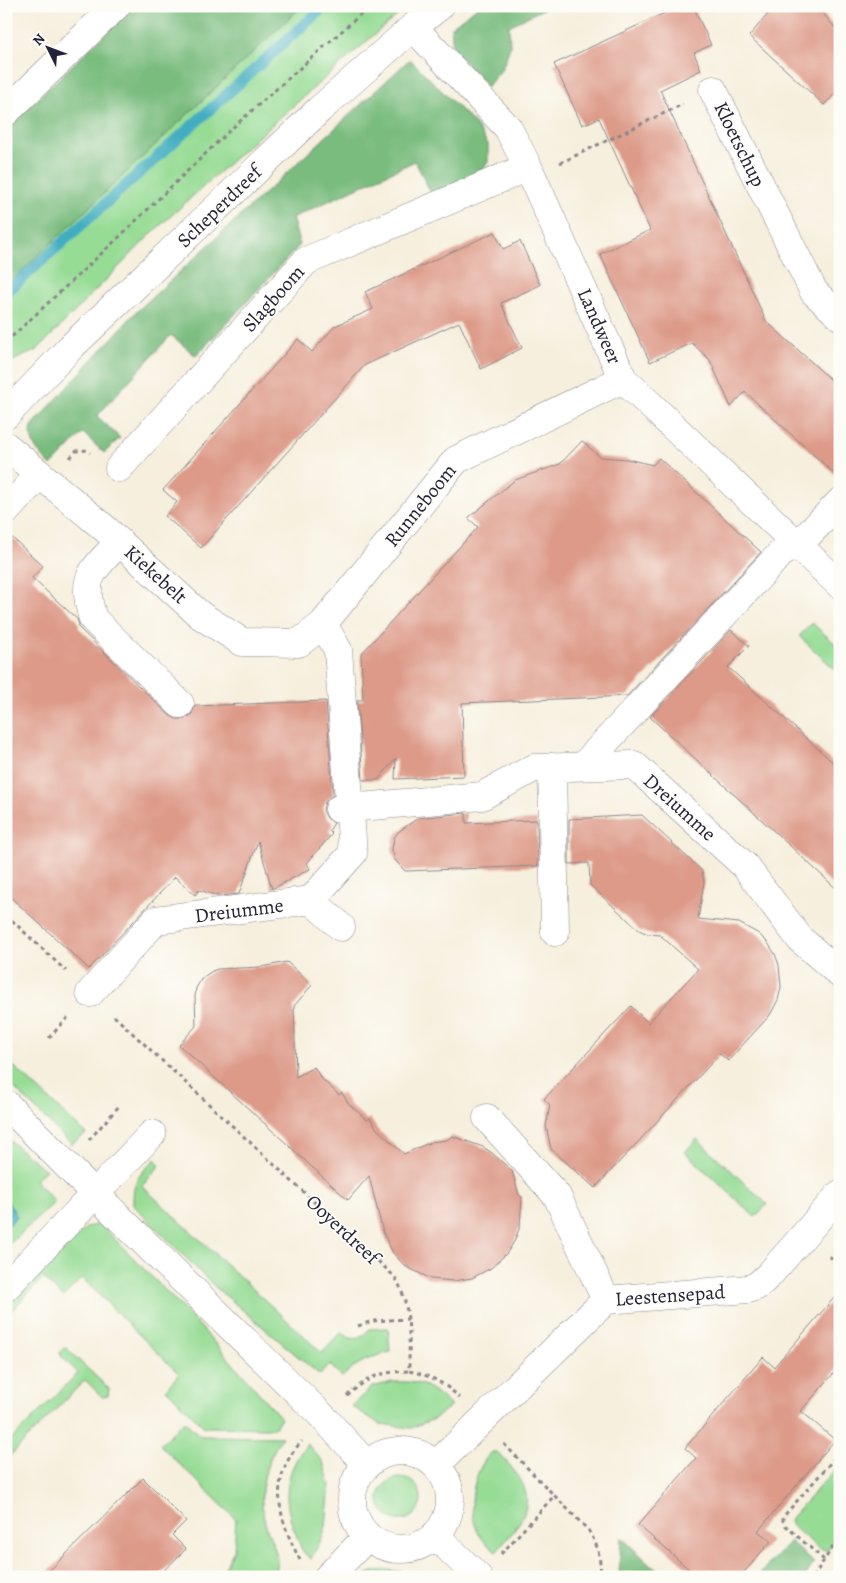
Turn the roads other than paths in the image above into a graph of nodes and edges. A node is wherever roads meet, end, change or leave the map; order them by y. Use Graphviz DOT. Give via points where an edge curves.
graph roads {
  1 [pos="116,6"];
  2 [pos="440,6"];
  3 [pos="413,27"];
  4 [pos="713,90"];
  5 [pos="6,112"];
  6 [pos="530,172"];
  7 [pos="840,316"];
  8 [pos="623,379"];
  9 [pos="6,415"];
  10 [pos="6,446"];
  11 [pos="119,468"];
  12 [pos="44,477"];
  13 [pos="840,502"];
  14 [pos="6,511"];
  15 [pos="119,542"];
  16 [pos="798,545"];
  17 [pos="840,586"];
  18 [pos="323,624"];
  19 [pos="180,704"];
  20 [pos="583,766"];
  21 [pos="552,767"];
  22 [pos="345,808"];
  23 [pos="312,900"];
  24 [pos="341,927"];
  25 [pos="555,932"];
  26 [pos="840,974"];
  27 [pos="90,994"];
  28 [pos="6,1104"];
  29 [pos="487,1118"];
  30 [pos="152,1134"];
  31 [pos="95,1194"];
  32 [pos="840,1194"];
  33 [pos="6,1286"];
  34 [pos="606,1300"];
  35 [pos="436,1464"];
  36 [pos="367,1465"];
  37 [pos="436,1535"];
  38 [pos="368,1536"];
  39 [pos="328,1577"];
  40 [pos="478,1577"];
  1 -- 5 [label="street"];
  2 -- 3 [label="street, Scheperdreef"];
  3 -- 6 [label="street, Landweer" via="508,128"];
  3 -- 9 [label="street, Scheperdreef" via="297,130 71,347"];
  4 -- 7 [label="street, Kloetschup" via="814,292"];
  6 -- 8 [label="street, Landweer"];
  6 -- 11 [label="street, Slagboom" via="306,260"];
  8 -- 16 [label="street, Landweer"];
  8 -- 18 [label="street, Runneboom" via="456,460"];
  10 -- 12 [label="street, Kiekebelt"];
  12 -- 14 [label="street"];
  12 -- 15 [label="street, Kiekebelt"];
  13 -- 16 [label="street"];
  15 -- 18 [label="street, Kiekebelt" via="200,615 242,642 299,642"];
  15 -- 19 [label="street" via="91,573 87,587 93,619"];
  16 -- 17 [label="street, Landweer"];
  16 -- 20 [label="street" via="782,552"];
  18 -- 22 [label="street, Dreiumme" via="338,650 347,776"];
  20 -- 21 [label="street, Dreiumme"];
  20 -- 26 [label="street, Dreiumme" via="634,765 745,866 800,939"];
  21 -- 22 [label="street, Dreiumme" via="534,768 482,796"];
  21 -- 25 [label="street"];
  22 -- 23 [label="street, Dreiumme" via="353,853"];
  23 -- 24 [label="street"];
  23 -- 27 [label="street, Dreiumme" via="156,920"];
  28 -- 31 [label="street"];
  29 -- 34 [label="street" via="557,1196"];
  30 -- 31 [label="street"];
  31 -- 33 [label="street"];
  31 -- 36 [label="street" via="319,1412"];
  32 -- 34 [label="street, Leestensepad" via="757,1286"];
  34 -- 35 [label="street, Leestensepad"];
  35 -- 36 [label="street" via="414,1452 401,1451 389,1452"];
  35 -- 37 [label="street" via="448,1483 450,1494 448,1516"];
  36 -- 38 [label="street" via="356,1481 352,1501 359,1526"];
  37 -- 38 [label="street" via="414,1547 402,1549 390,1548"];
  37 -- 40 [label="street"];
  38 -- 39 [label="street"];
}
